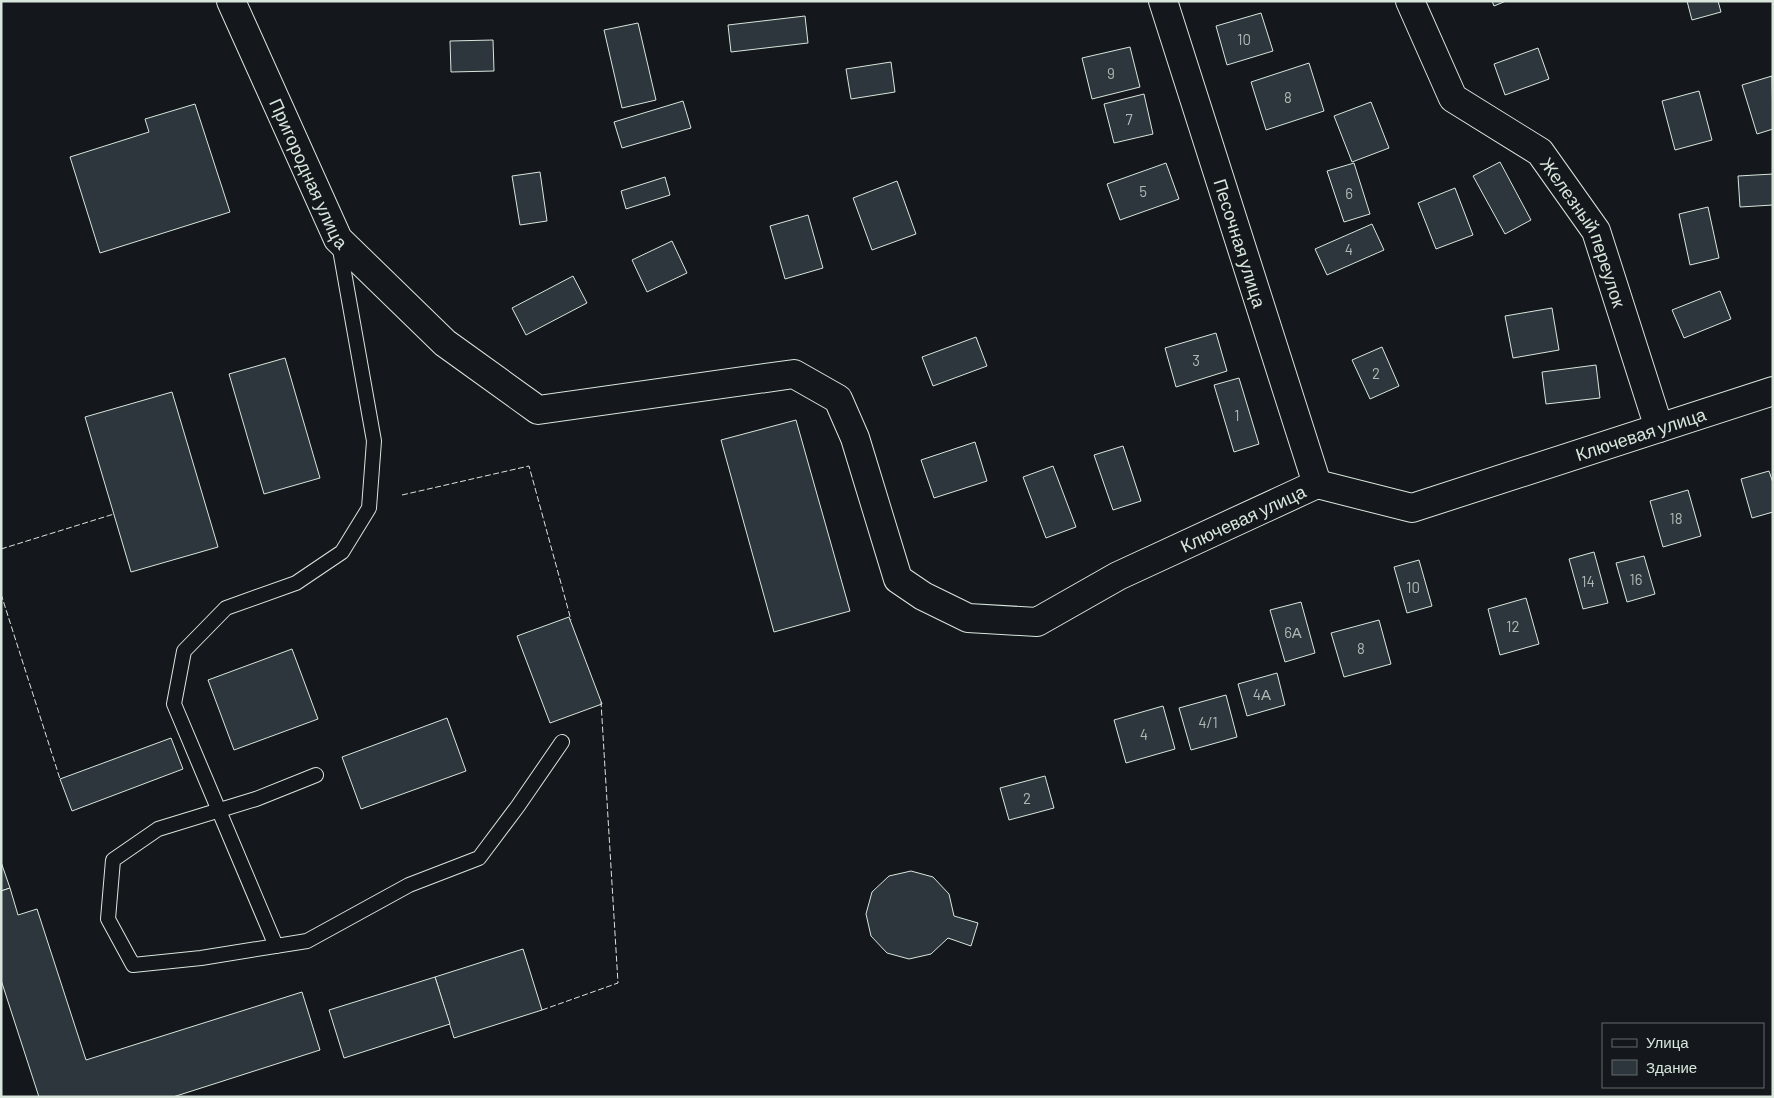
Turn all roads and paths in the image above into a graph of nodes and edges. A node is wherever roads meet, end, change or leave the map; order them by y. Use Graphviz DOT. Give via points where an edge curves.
graph roads {
  1 [pos="230,1"];
  2 [pos="1164,1"];
  3 [pos="1410,1"];
  4 [pos="338,238"];
  5 [pos="1773,390"];
  6 [pos="1659,428"];
  7 [pos="1317,484"];
  8 [pos="562,742"];
  9 [pos="316,775"];
  10 [pos="220,811"];
  11 [pos="276,946"];
  1 -- 4 [label="street, Пригородная улица"];
  2 -- 7 [label="street, Песочная улица"];
  3 -- 6 [label="street, Железный переулок" via="1453,98 1540,152 1596,232"];
  4 -- 7 [label="street, Ключевая улица" via="445,343 538,410 794,374 838,398 855,438 898,579 923,596 968,618 1037,622 1118,576"];
  4 -- 10 [label="lane, Пригородная улица" via="374,441 369,508 342,552 296,583 226,608 184,651 174,704"];
  5 -- 6 [label="street, Ключевая улица"];
  6 -- 7 [label="street, Ключевая улица" via="1412,508"];
  8 -- 11 [label="lane" via="479,858 409,885 307,941"];
  9 -- 10 [label="lane"];
  10 -- 11 [label="lane, Пригородная улица"];
  10 -- 11 [label="lane" via="158,830 113,860 108,919 133,965"];
}
